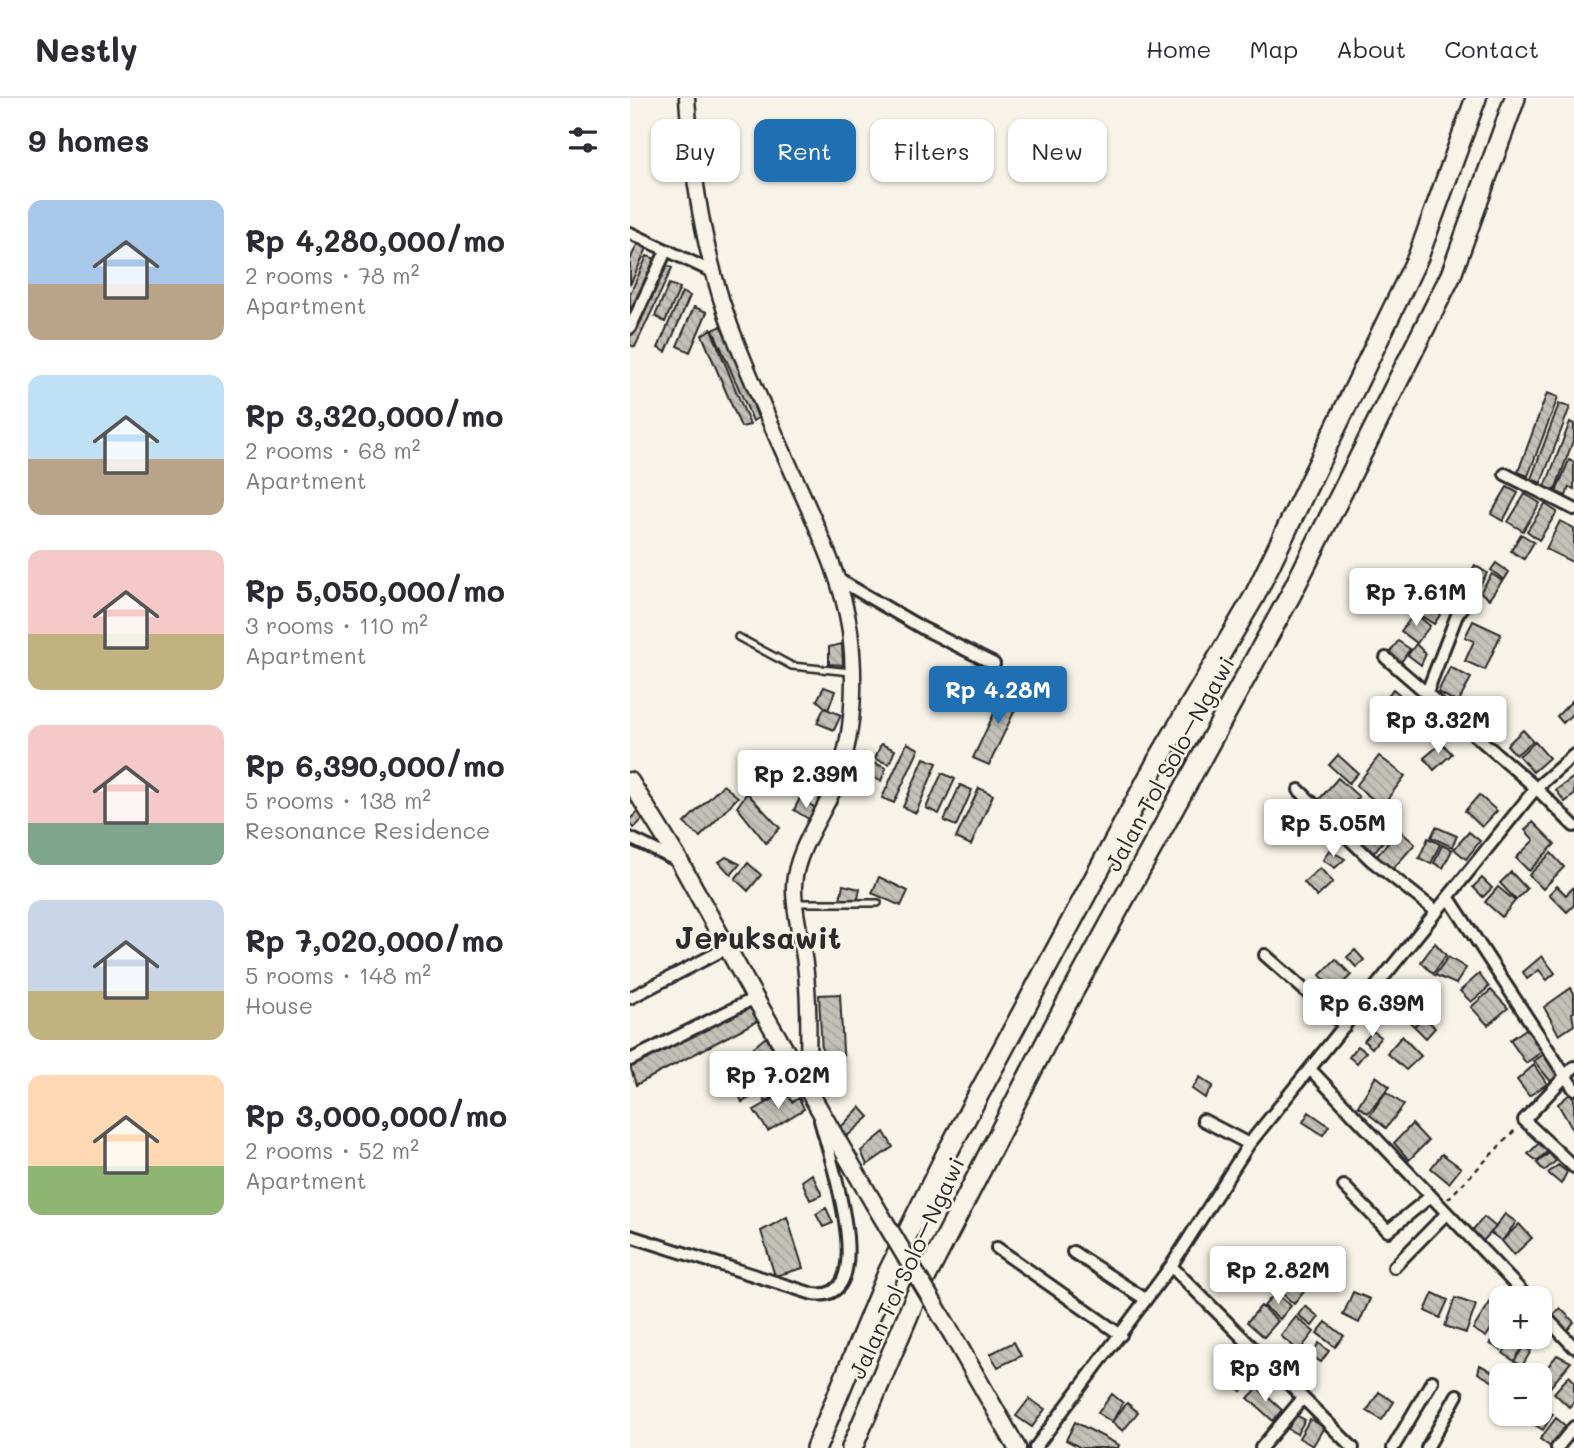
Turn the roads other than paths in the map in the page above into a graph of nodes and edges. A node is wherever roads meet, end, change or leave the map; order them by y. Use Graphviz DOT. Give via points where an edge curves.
graph roads {
  1 [pos="687,98"];
  2 [pos="1476,98"];
  3 [pos="1515,98"];
  4 [pos="630,233"];
  5 [pos="666,251"];
  6 [pos="713,272"];
  7 [pos="630,328"];
  8 [pos="1506,474"];
  9 [pos="1574,509"];
  10 [pos="836,578"];
  11 [pos="1463,607"];
  12 [pos="737,638"];
  13 [pos="1386,658"];
  14 [pos="994,664"];
  15 [pos="851,672"];
  16 [pos="1427,692"];
  17 [pos="1574,755"];
  18 [pos="630,781"];
  19 [pos="1536,788"];
  20 [pos="1299,790"];
  21 [pos="1574,826"];
  22 [pos="630,838"];
  23 [pos="680,863"];
  24 [pos="1449,898"];
  25 [pos="796,903"];
  26 [pos="877,903"];
  27 [pos="1437,912"];
  28 [pos="727,948"];
  29 [pos="1265,955"];
  30 [pos="630,998"];
  31 [pos="755,998"];
  32 [pos="1345,1026"];
  33 [pos="630,1060"];
  34 [pos="1310,1069"];
  35 [pos="1570,1072"];
  36 [pos="1574,1089"];
  37 [pos="808,1091"];
  38 [pos="818,1110"];
  39 [pos="1203,1120"];
  40 [pos="1250,1144"];
  41 [pos="1574,1167"];
  42 [pos="1344,1185"];
  43 [pos="1431,1196"];
  44 [pos="1444,1210"];
  45 [pos="630,1236"];
  46 [pos="997,1248"];
  47 [pos="1073,1252"];
  48 [pos="1171,1266"];
  49 [pos="1394,1267"];
  50 [pos="1517,1286"];
  51 [pos="1145,1299"];
  52 [pos="1552,1324"];
  53 [pos="1121,1335"];
  54 [pos="1574,1347"];
  55 [pos="1432,1381"];
  56 [pos="1457,1395"];
  57 [pos="1303,1398"];
  58 [pos="1574,1427"];
  59 [pos="816,1448"];
  60 [pos="852,1448"];
  61 [pos="1017,1448"];
  62 [pos="1035,1448"];
  63 [pos="1261,1448"];
  64 [pos="1353,1448"];
  65 [pos="1393,1448"];
  66 [pos="1427,1448"];
  67 [pos="1556,1448"];
  1 -- 6 [label="street" via="692,169"];
  2 -- 59 [label="highway, Jalan Tol Solo–Ngawi" via="1418,257 1254,597 1158,761 946,1155 888,1273"];
  3 -- 60 [label="highway, Jalan Tol Solo–Ngawi" via="1445,287 1296,585 1058,1019 916,1296"];
  4 -- 5 [label="street"];
  5 -- 6 [label="street"];
  5 -- 7 [label="street"];
  6 -- 10 [label="street" via="739,349"];
  8 -- 9 [label="street"];
  10 -- 14 [label="street"];
  10 -- 15 [label="street" via="849,631"];
  11 -- 16 [label="street"];
  12 -- 15 [label="lane" via="792,666"];
  13 -- 16 [label="street"];
  15 -- 25 [label="street" via="850,734 841,771 798,867"];
  16 -- 19 [label="street"];
  17 -- 19 [label="street"];
  18 -- 23 [label="main road"];
  19 -- 21 [label="street"];
  19 -- 24 [label="street"];
  20 -- 27 [label="street" via="1371,860"];
  22 -- 23 [label="street"];
  23 -- 28 [label="main road"];
  24 -- 27 [label="street"];
  24 -- 35 [label="street"];
  25 -- 26 [label="lane"];
  25 -- 37 [label="street" via="809,1013"];
  27 -- 32 [label="street"];
  28 -- 30 [label="street"];
  28 -- 31 [label="main road"];
  29 -- 32 [label="street"];
  31 -- 33 [label="street"];
  31 -- 37 [label="main road"];
  32 -- 34 [label="street"];
  34 -- 40 [label="street"];
  34 -- 43 [label="street"];
  35 -- 36 [label="street"];
  35 -- 41 [label="street" via="1524,1121"];
  37 -- 38 [label="main road"];
  38 -- 45 [label="street" via="846,1225 845,1274 836,1290 824,1296 813,1294"];
  38 -- 61 [label="main road, bridge"];
  39 -- 40 [label="street"];
  40 -- 48 [label="street"];
  42 -- 43 [label="street" via="1388,1231"];
  43 -- 44 [label="street"];
  44 -- 49 [label="street"];
  44 -- 50 [label="street"];
  46 -- 53 [label="street"];
  47 -- 51 [label="street"];
  48 -- 51 [label="street"];
  48 -- 57 [label="street"];
  51 -- 53 [label="street"];
  52 -- 54 [label="street"];
  53 -- 62 [label="street"];
  55 -- 65 [label="street"];
  56 -- 66 [label="street"];
  57 -- 63 [label="street"];
  57 -- 64 [label="street"];
  58 -- 67 [label="street"];
}
